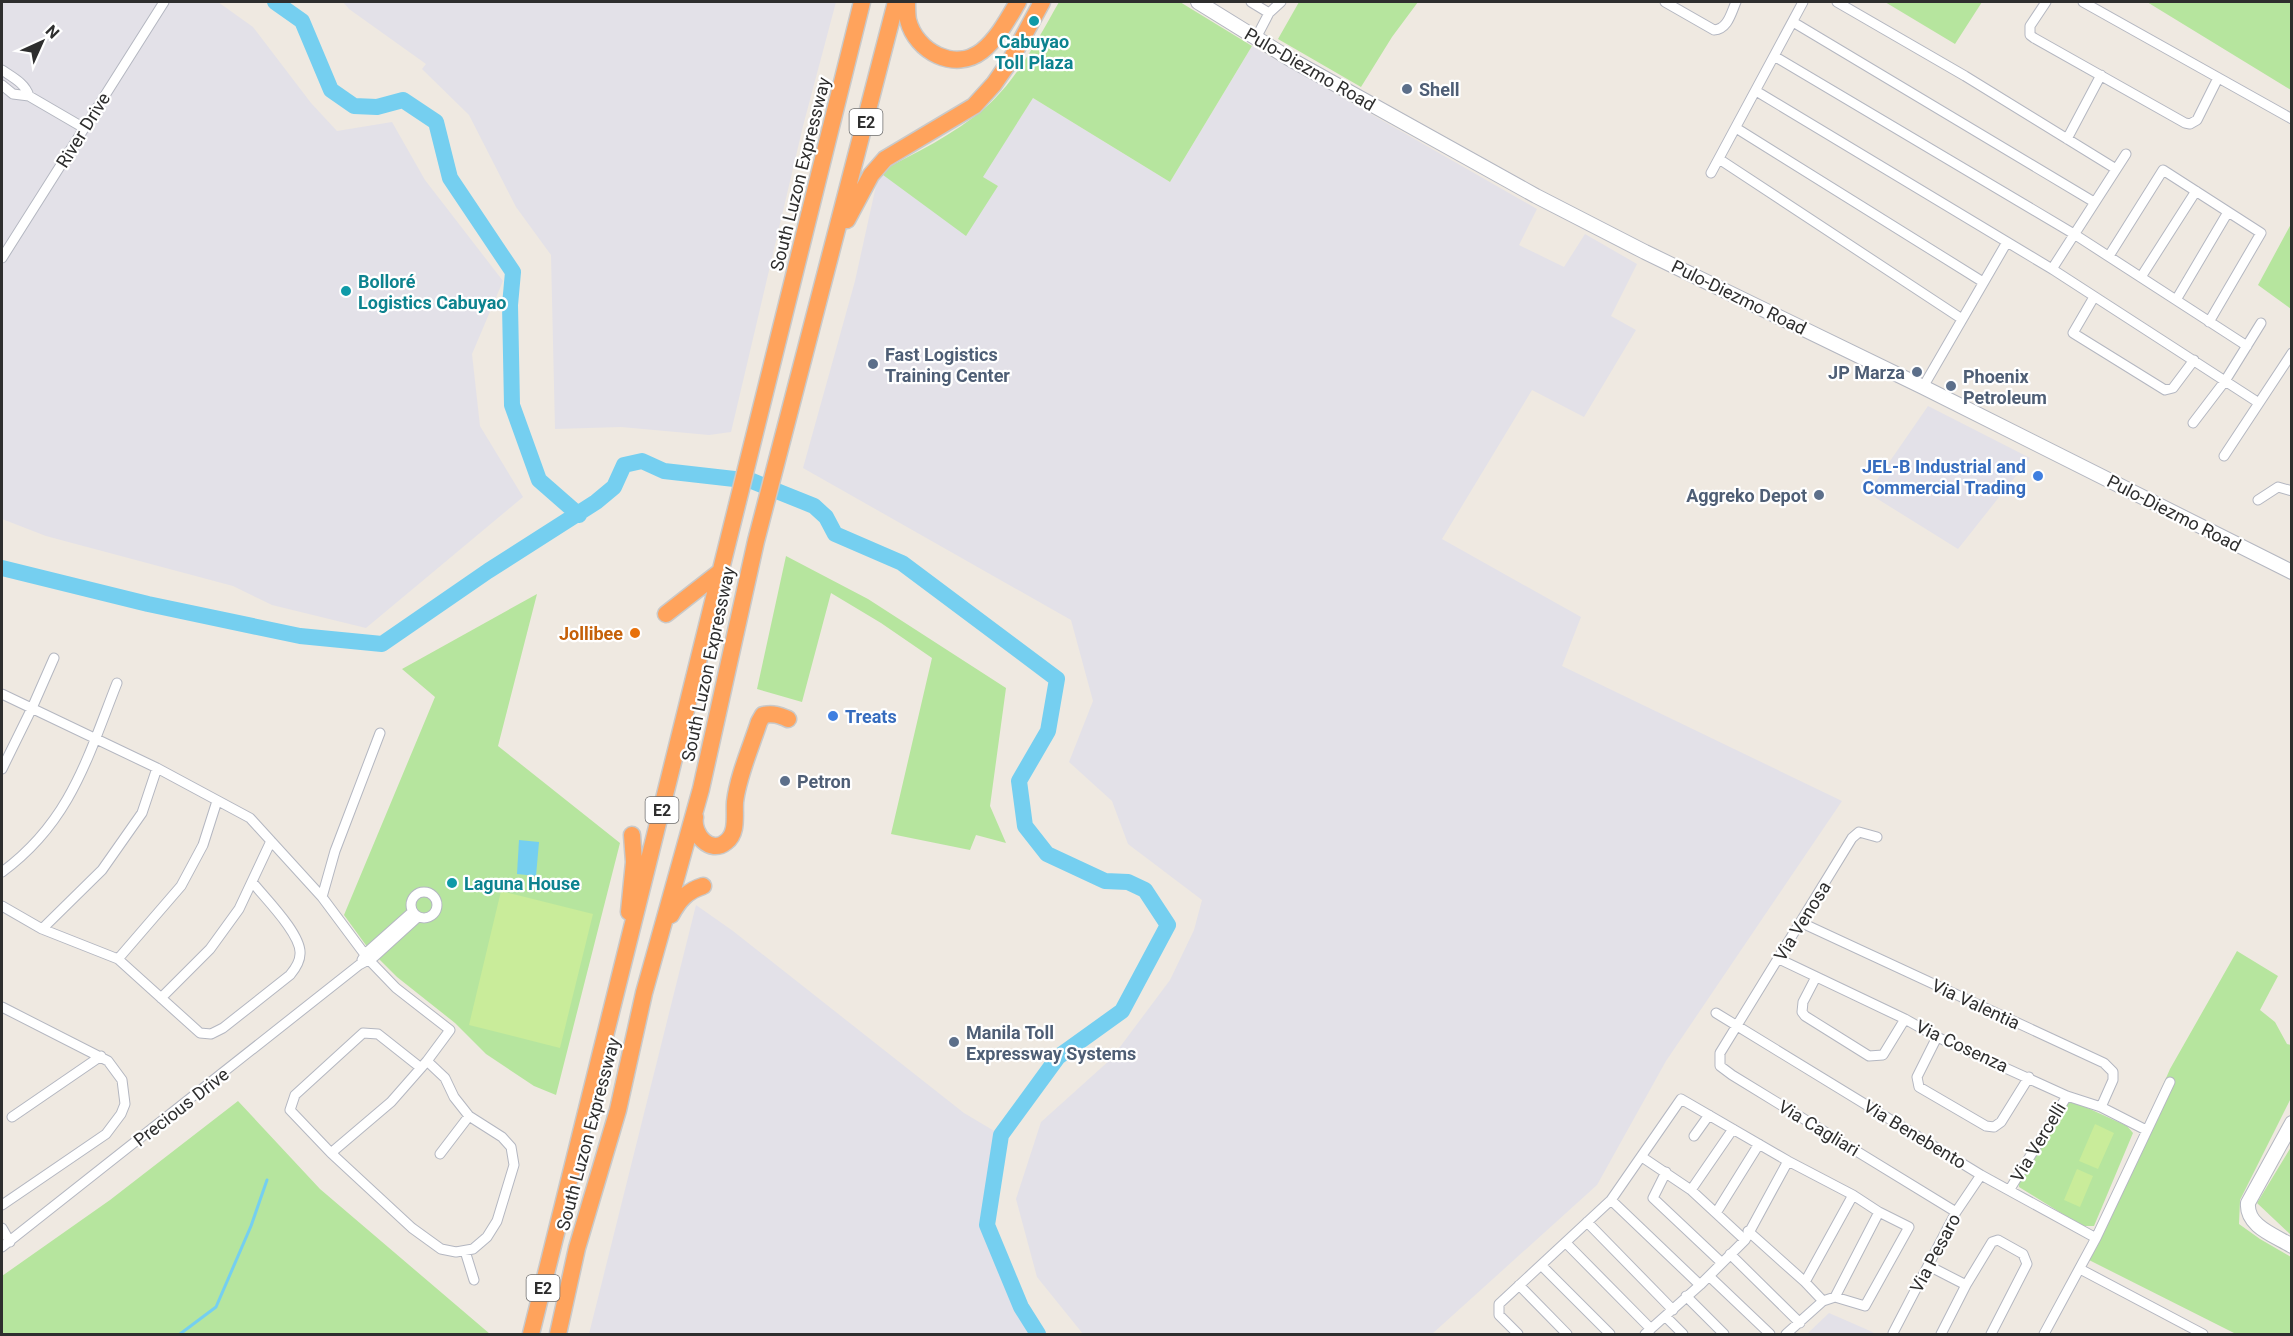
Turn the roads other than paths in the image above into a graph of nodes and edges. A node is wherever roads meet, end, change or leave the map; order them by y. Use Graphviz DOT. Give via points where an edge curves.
graph roads {
  1 [pos="862,2"];
  2 [pos="896,2"];
  3 [pos="907,2"];
  4 [pos="1018,2"];
  5 [pos="1042,2"];
  6 [pos="1198,2"];
  7 [pos="1251,2"];
  8 [pos="1269,2"];
  9 [pos="1281,2"];
  10 [pos="1665,2"];
  11 [pos="1736,2"];
  12 [pos="1803,2"];
  13 [pos="1837,2"];
  14 [pos="2046,2"];
  15 [pos="2083,2"];
  16 [pos="163,4"];
  17 [pos="1269,13"];
  18 [pos="1793,22"];
  19 [pos="1256,38"];
  20 [pos="1774,57"];
  21 [pos="2,70"];
  22 [pos="2101,75"];
  23 [pos="2218,78"];
  24 [pos="2,86"];
  25 [pos="1756,92"];
  26 [pos="29,96"];
  27 [pos="2292,119"];
  28 [pos="84,128"];
  29 [pos="1736,128"];
  30 [pos="2067,139"];
  31 [pos="2126,154"];
  32 [pos="1719,159"];
  33 [pos="2116,169"];
  34 [pos="1711,173"];
  35 [pos="2196,191"];
  36 [pos="2094,202"];
  37 [pos="2228,212"];
  38 [pos="2074,234"];
  39 [pos="835,242"];
  40 [pos="2007,242"];
  41 [pos="2109,256"];
  42 [pos="2,258"];
  43 [pos="2052,269"];
  44 [pos="2141,277"];
  45 [pos="1983,282"];
  46 [pos="2094,297"];
  47 [pos="2175,300"];
  48 [pos="1962,319"];
  49 [pos="2209,322"];
  50 [pos="2261,323"];
  51 [pos="2247,346"];
  52 [pos="2292,353"];
  53 [pos="2194,360"];
  54 [pos="2225,381"];
  55 [pos="1923,387"];
  56 [pos="2259,403"];
  57 [pos="2193,423"];
  58 [pos="2224,456"];
  59 [pos="2291,488"];
  60 [pos="2258,500"];
  61 [pos="721,571"];
  62 [pos="2292,572"];
  63 [pos="666,614"];
  64 [pos="54,658"];
  65 [pos="117,683"];
  66 [pos="2,694"];
  67 [pos="32,708"];
  68 [pos="788,719"];
  69 [pos="380,733"];
  70 [pos="95,739"];
  71 [pos="157,768"];
  72 [pos="2,769"];
  73 [pos="701,789"];
  74 [pos="217,801"];
  75 [pos="632,835"];
  76 [pos="1877,837"];
  77 [pos="271,841"];
  78 [pos="2,872"];
  79 [pos="252,883"];
  80 [pos="703,886"];
  81 [pos="322,897"];
  82 [pos="2,906"];
  83 [pos="415,915"];
  84 [pos="1802,922"];
  85 [pos="42,929"];
  86 [pos="630,939"];
  87 [pos="656,952"];
  88 [pos="367,958"];
  89 [pos="118,959"];
  90 [pos="1779,959"];
  91 [pos="1816,977"];
  92 [pos="161,998"];
  93 [pos="2,1007"];
  94 [pos="1716,1013"];
  95 [pos="1905,1019"];
  96 [pos="1736,1026"];
  97 [pos="1937,1037"];
  98 [pos="101,1056"];
  99 [pos="424,1065"];
  100 [pos="2030,1077"];
  101 [pos="2170,1082"];
  102 [pos="2067,1096"];
  103 [pos="2101,1107"];
  104 [pos="1709,1115"];
  105 [pos="469,1116"];
  106 [pos="12,1117"];
  107 [pos="2292,1122"];
  108 [pos="1733,1129"];
  109 [pos="2145,1130"];
  110 [pos="1694,1136"];
  111 [pos="1759,1144"];
  112 [pos="331,1153"];
  113 [pos="440,1154"];
  114 [pos="1642,1157"];
  115 [pos="1788,1161"];
  116 [pos="1666,1172"];
  117 [pos="1981,1175"];
  118 [pos="2010,1189"];
  119 [pos="1691,1190"];
  120 [pos="1853,1195"];
  121 [pos="1611,1200"];
  122 [pos="2,1206"];
  123 [pos="1879,1212"];
  124 [pos="1956,1212"];
  125 [pos="1716,1213"];
  126 [pos="1587,1222"];
  127 [pos="2,1228"];
  128 [pos="1747,1236"];
  129 [pos="2096,1238"];
  130 [pos="1566,1243"];
  131 [pos="6,1244"];
  132 [pos="2292,1246"];
  133 [pos="465,1251"];
  134 [pos="1730,1254"];
  135 [pos="1722,1263"];
  136 [pos="1541,1265"];
  137 [pos="1929,1266"];
  138 [pos="2080,1269"];
  139 [pos="1709,1276"];
  140 [pos="474,1280"];
  141 [pos="1805,1282"];
  142 [pos="1519,1285"];
  143 [pos="1700,1285"];
  144 [pos="1966,1285"];
  145 [pos="1686,1296"];
  146 [pos="1835,1297"];
  147 [pos="1823,1301"];
  148 [pos="1669,1313"];
  149 [pos="1800,1323"];
  150 [pos="1648,1332"];
  151 [pos="1893,1332"];
  152 [pos="531,1335"];
  153 [pos="558,1335"];
  154 [pos="1518,1335"];
  155 [pos="1566,1335"];
  156 [pos="1610,1335"];
  157 [pos="1683,1335"];
  158 [pos="1724,1335"];
  159 [pos="1770,1335"];
  160 [pos="1786,1335"];
  161 [pos="1941,1335"];
  162 [pos="1991,1335"];
  163 [pos="2044,1335"];
  164 [pos="2203,1335"];
  1 -- 61 [label="highway, South Luzon Expressway / E2"];
  2 -- 39 [label="highway, South Luzon Expressway / E2"];
  3 -- 4 [label="highway" via="915,36 928,51 958,61 980,53 994,40"];
  5 -- 39 [label="highway" via="994,84 974,106 885,159 871,175"];
  6 -- 19 [label="main road, Pulo-Diezmo Road"];
  7 -- 17 [label="street"];
  8 -- 17 [label="street"];
  9 -- 17 [label="street"];
  10 -- 11 [label="street" via="1714,30 1726,24"];
  12 -- 18 [label="street"];
  13 -- 30 [label="street"];
  14 -- 22 [label="street" via="2030,26 2031,37"];
  15 -- 23 [label="street"];
  16 -- 28 [label="street, River Drive"];
  17 -- 19 [label="street"];
  18 -- 20 [label="street"];
  18 -- 36 [label="street"];
  19 -- 55 [label="main road, Pulo-Diezmo Road" via="1536,196"];
  20 -- 25 [label="street"];
  20 -- 38 [label="street"];
  21 -- 26 [label="street" via="20,82"];
  22 -- 23 [label="street" via="2190,124 2197,120"];
  22 -- 30 [label="street"];
  23 -- 27 [label="street"];
  24 -- 26 [label="street" via="13,94"];
  25 -- 29 [label="street"];
  25 -- 40 [label="street"];
  26 -- 28 [label="street"];
  28 -- 42 [label="street, River Drive"];
  29 -- 32 [label="street"];
  29 -- 45 [label="street"];
  30 -- 33 [label="street"];
  31 -- 33 [label="street"];
  32 -- 34 [label="street"];
  32 -- 48 [label="street"];
  33 -- 36 [label="street"];
  35 -- 37 [label="street"];
  35 -- 41 [label="street" via="2163,170"];
  35 -- 44 [label="street"];
  36 -- 38 [label="street"];
  37 -- 47 [label="street"];
  37 -- 49 [label="street" via="2261,233"];
  38 -- 41 [label="street"];
  38 -- 43 [label="street"];
  39 -- 73 [label="highway, South Luzon Expressway / E2" via="756,541"];
  40 -- 43 [label="street"];
  40 -- 45 [label="street"];
  41 -- 44 [label="street"];
  43 -- 46 [label="street"];
  44 -- 47 [label="street"];
  45 -- 48 [label="street"];
  46 -- 53 [label="street"];
  46 -- 53 [label="street" via="2073,333 2165,390 2174,388"];
  47 -- 49 [label="street"];
  48 -- 55 [label="street"];
  49 -- 51 [label="street"];
  50 -- 51 [label="street"];
  51 -- 54 [label="street"];
  52 -- 56 [label="street"];
  53 -- 54 [label="street"];
  54 -- 56 [label="street"];
  54 -- 57 [label="street"];
  55 -- 62 [label="main road, Pulo-Diezmo Road"];
  56 -- 58 [label="street"];
  59 -- 60 [label="street" via="2278,487"];
  61 -- 63 [label="highway"];
  61 -- 86 [label="highway, South Luzon Expressway / E2"];
  64 -- 67 [label="street"];
  65 -- 70 [label="street"];
  66 -- 67 [label="street"];
  67 -- 70 [label="street"];
  67 -- 72 [label="street"];
  68 -- 73 [label="highway" via="769,714 759,722 735,802 734,829 725,843 717,846 709,845 697,834 694,822"];
  69 -- 81 [label="street" via="335,851"];
  70 -- 71 [label="street"];
  70 -- 78 [label="street" via="74,790 53,823 22,857"];
  71 -- 74 [label="street"];
  71 -- 85 [label="street" via="142,813 102,870"];
  73 -- 87 [label="highway, South Luzon Expressway / E2"];
  74 -- 77 [label="street" via="250,818"];
  74 -- 89 [label="street" via="203,845 181,886"];
  75 -- 86 [label="highway"];
  76 -- 84 [label="street, Via Venosa" via="1859,832 1852,838"];
  77 -- 79 [label="street"];
  77 -- 81 [label="street"];
  79 -- 92 [label="street" via="210,950"];
  79 -- 92 [label="street" via="297,938 301,956 290,975 211,1034 200,1034"];
  80 -- 87 [label="highway" via="683,897"];
  81 -- 88 [label="street"];
  82 -- 85 [label="street"];
  83 -- 88 [label="street, Precious Drive"];
  84 -- 90 [label="street, Via Venosa"];
  84 -- 103 [label="street, Via Valentia" via="2104,1064 2113,1072 2113,1080"];
  85 -- 89 [label="street"];
  86 -- 152 [label="highway, South Luzon Expressway / E2"];
  87 -- 153 [label="highway, South Luzon Expressway / E2" via="618,1110 577,1248"];
  88 -- 99 [label="street" via="396,988 450,1030"];
  88 -- 131 [label="street, Precious Drive"];
  89 -- 92 [label="street"];
  90 -- 91 [label="street, Via Cosenza"];
  90 -- 96 [label="street, Via Venosa"];
  91 -- 95 [label="street, Via Cosenza"];
  91 -- 95 [label="street" via="1802,1012 1869,1056 1882,1055"];
  93 -- 98 [label="street"];
  94 -- 96 [label="street, Via Benebento"];
  95 -- 97 [label="street, Via Cosenza"];
  96 -- 117 [label="street, Via Benebento"];
  96 -- 124 [label="street, Via Cagliari" via="1720,1053 1720,1066"];
  97 -- 100 [label="street, Via Cosenza"];
  97 -- 100 [label="street" via="1917,1077 1919,1087 1986,1126 1994,1127 2001,1122"];
  98 -- 106 [label="street"];
  98 -- 122 [label="street" via="122,1080 125,1104 114,1124 106,1134"];
  99 -- 105 [label="street" via="445,1078"];
  99 -- 112 [label="street" via="391,1102"];
  99 -- 112 [label="street" via="378,1034 363,1033 296,1095 290,1110"];
  100 -- 102 [label="street, Via Cosenza"];
  101 -- 109 [label="street"];
  102 -- 103 [label="street, Via Cosenza"];
  102 -- 118 [label="street, Via Vercelli"];
  103 -- 109 [label="street, Via Cosenza"];
  104 -- 108 [label="street"];
  104 -- 110 [label="street"];
  104 -- 114 [label="street" via="1681,1099"];
  105 -- 113 [label="street"];
  105 -- 133 [label="street" via="502,1137 511,1148 514,1164 497,1221 487,1237"];
  107 -- 132 [label="main road" via="2247,1208 2251,1220"];
  108 -- 111 [label="street"];
  108 -- 119 [label="street"];
  109 -- 129 [label="street"];
  111 -- 115 [label="street"];
  111 -- 125 [label="street"];
  112 -- 133 [label="street" via="412,1228 441,1249"];
  114 -- 116 [label="street"];
  114 -- 121 [label="street"];
  115 -- 120 [label="street"];
  115 -- 128 [label="street"];
  116 -- 119 [label="street"];
  116 -- 135 [label="street" via="1653,1198"];
  117 -- 118 [label="street, Via Benebento"];
  117 -- 124 [label="street, Via Pesaro"];
  118 -- 129 [label="street, Via Benebento"];
  119 -- 125 [label="street"];
  120 -- 123 [label="street"];
  120 -- 141 [label="street"];
  121 -- 126 [label="street"];
  121 -- 143 [label="street"];
  123 -- 146 [label="street"];
  123 -- 146 [label="street" via="1909,1227 1864,1306"];
  124 -- 137 [label="street, Via Pesaro"];
  125 -- 128 [label="street"];
  126 -- 130 [label="street"];
  126 -- 148 [label="street"];
  127 -- 131 [label="street"];
  128 -- 134 [label="street"];
  128 -- 141 [label="street"];
  129 -- 138 [label="street"];
  130 -- 136 [label="street"];
  130 -- 150 [label="street"];
  133 -- 140 [label="street"];
  134 -- 135 [label="street"];
  134 -- 149 [label="street"];
  135 -- 139 [label="street"];
  136 -- 142 [label="street"];
  136 -- 156 [label="street"];
  137 -- 144 [label="street"];
  137 -- 151 [label="street, Via Pesaro"];
  138 -- 163 [label="street"];
  138 -- 164 [label="street"];
  139 -- 143 [label="street"];
  139 -- 159 [label="street"];
  141 -- 147 [label="street"];
  142 -- 154 [label="street" via="1499,1304 1499,1315"];
  142 -- 155 [label="street"];
  143 -- 145 [label="street"];
  144 -- 161 [label="street"];
  144 -- 162 [label="street" via="1992,1242 1998,1240 2026,1259"];
  145 -- 148 [label="street"];
  145 -- 158 [label="street"];
  146 -- 147 [label="street"];
  147 -- 149 [label="street"];
  148 -- 150 [label="street"];
  148 -- 157 [label="street"];
  149 -- 160 [label="street"];
}
